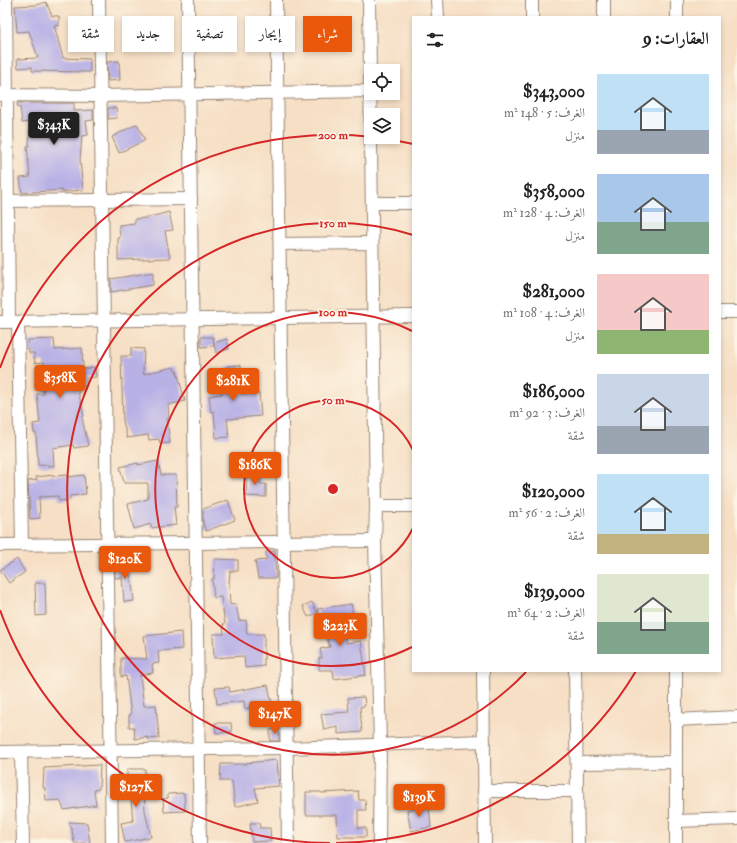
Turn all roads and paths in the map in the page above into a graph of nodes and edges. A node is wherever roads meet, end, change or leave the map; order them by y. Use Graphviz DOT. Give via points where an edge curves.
graph roads {
  1 [pos="6,0"];
  2 [pos="99,0"];
  3 [pos="188,0"];
  4 [pos="276,0"];
  5 [pos="369,0"];
  6 [pos="437,0"];
  7 [pos="532,0"];
  8 [pos="604,0"];
  9 [pos="678,0"];
  10 [pos="438,16"];
  11 [pos="532,16"];
  12 [pos="604,16"];
  13 [pos="677,16"];
  14 [pos="370,64"];
  15 [pos="364,91"];
  16 [pos="278,93"];
  17 [pos="189,94"];
  18 [pos="4,95"];
  19 [pos="100,96"];
  20 [pos="370,100"];
  21 [pos="191,199"];
  22 [pos="102,200"];
  23 [pos="8,201"];
  24 [pos="372,203"];
  25 [pos="412,203"];
  26 [pos="372,243"];
  27 [pos="280,244"];
  28 [pos="721,312"];
  29 [pos="737,312"];
  30 [pos="412,316"];
  31 [pos="373,317"];
  32 [pos="281,318"];
  33 [pos="192,319"];
  34 [pos="104,320"];
  35 [pos="9,322"];
  36 [pos="376,506"];
  37 [pos="412,506"];
  38 [pos="375,541"];
  39 [pos="284,542"];
  40 [pos="196,543"];
  41 [pos="107,544"];
  42 [pos="0,545"];
  43 [pos="22,545"];
  44 [pos="483,672"];
  45 [pos="575,672"];
  46 [pos="676,672"];
  47 [pos="737,716"];
  48 [pos="675,720"];
  49 [pos="484,741"];
  50 [pos="380,744"];
  51 [pos="287,748"];
  52 [pos="199,750"];
  53 [pos="110,751"];
  54 [pos="0,752"];
  55 [pos="21,752"];
  56 [pos="675,762"];
  57 [pos="577,763"];
  58 [pos="484,791"];
  59 [pos="577,791"];
  60 [pos="737,819"];
  61 [pos="676,820"];
  62 [pos="22,843"];
  63 [pos="112,843"];
  64 [pos="200,843"];
  65 [pos="288,843"];
  66 [pos="379,843"];
  67 [pos="485,843"];
  68 [pos="578,843"];
  69 [pos="676,843"];
  1 -- 18 [label="street"];
  2 -- 19 [label="street"];
  3 -- 17 [label="street"];
  4 -- 16 [label="street"];
  5 -- 14 [label="street"];
  6 -- 10 [label="street"];
  7 -- 11 [label="street"];
  8 -- 12 [label="street"];
  9 -- 13 [label="street"];
  15 -- 16 [label="street"];
  16 -- 17 [label="street"];
  16 -- 27 [label="street"];
  17 -- 19 [label="street"];
  17 -- 21 [label="street"];
  18 -- 19 [label="street"];
  18 -- 23 [label="street"];
  19 -- 22 [label="street"];
  20 -- 24 [label="street"];
  21 -- 22 [label="street"];
  21 -- 33 [label="street"];
  22 -- 23 [label="street"];
  22 -- 34 [label="street"];
  23 -- 35 [label="street"];
  24 -- 25 [label="street"];
  24 -- 26 [label="street"];
  26 -- 27 [label="street"];
  26 -- 31 [label="street"];
  27 -- 32 [label="street"];
  28 -- 29 [label="street"];
  30 -- 31 [label="street"];
  31 -- 32 [label="street"];
  31 -- 36 [label="street"];
  32 -- 33 [label="street"];
  32 -- 39 [label="street"];
  33 -- 34 [label="street"];
  33 -- 40 [label="street"];
  34 -- 35 [label="street"];
  34 -- 41 [label="street"];
  35 -- 43 [label="street"];
  36 -- 37 [label="street"];
  36 -- 38 [label="street"];
  38 -- 39 [label="street"];
  38 -- 50 [label="street"];
  39 -- 40 [label="street"];
  39 -- 51 [label="street"];
  40 -- 41 [label="street"];
  40 -- 52 [label="street"];
  41 -- 43 [label="street"];
  41 -- 53 [label="street"];
  42 -- 43 [label="street"];
  44 -- 49 [label="street"];
  45 -- 57 [label="street"];
  46 -- 48 [label="street"];
  47 -- 48 [label="street"];
  48 -- 56 [label="street"];
  49 -- 50 [label="street"];
  49 -- 58 [label="street"];
  50 -- 51 [label="street"];
  50 -- 66 [label="street"];
  51 -- 52 [label="street"];
  51 -- 65 [label="street"];
  52 -- 53 [label="street"];
  52 -- 64 [label="street"];
  53 -- 55 [label="street"];
  53 -- 63 [label="street"];
  54 -- 55 [label="street"];
  55 -- 62 [label="street"];
  56 -- 57 [label="street"];
  56 -- 61 [label="street"];
  57 -- 59 [label="street"];
  58 -- 59 [label="street"];
  58 -- 67 [label="street"];
  59 -- 68 [label="street"];
  60 -- 61 [label="street"];
  61 -- 69 [label="street"];
}
